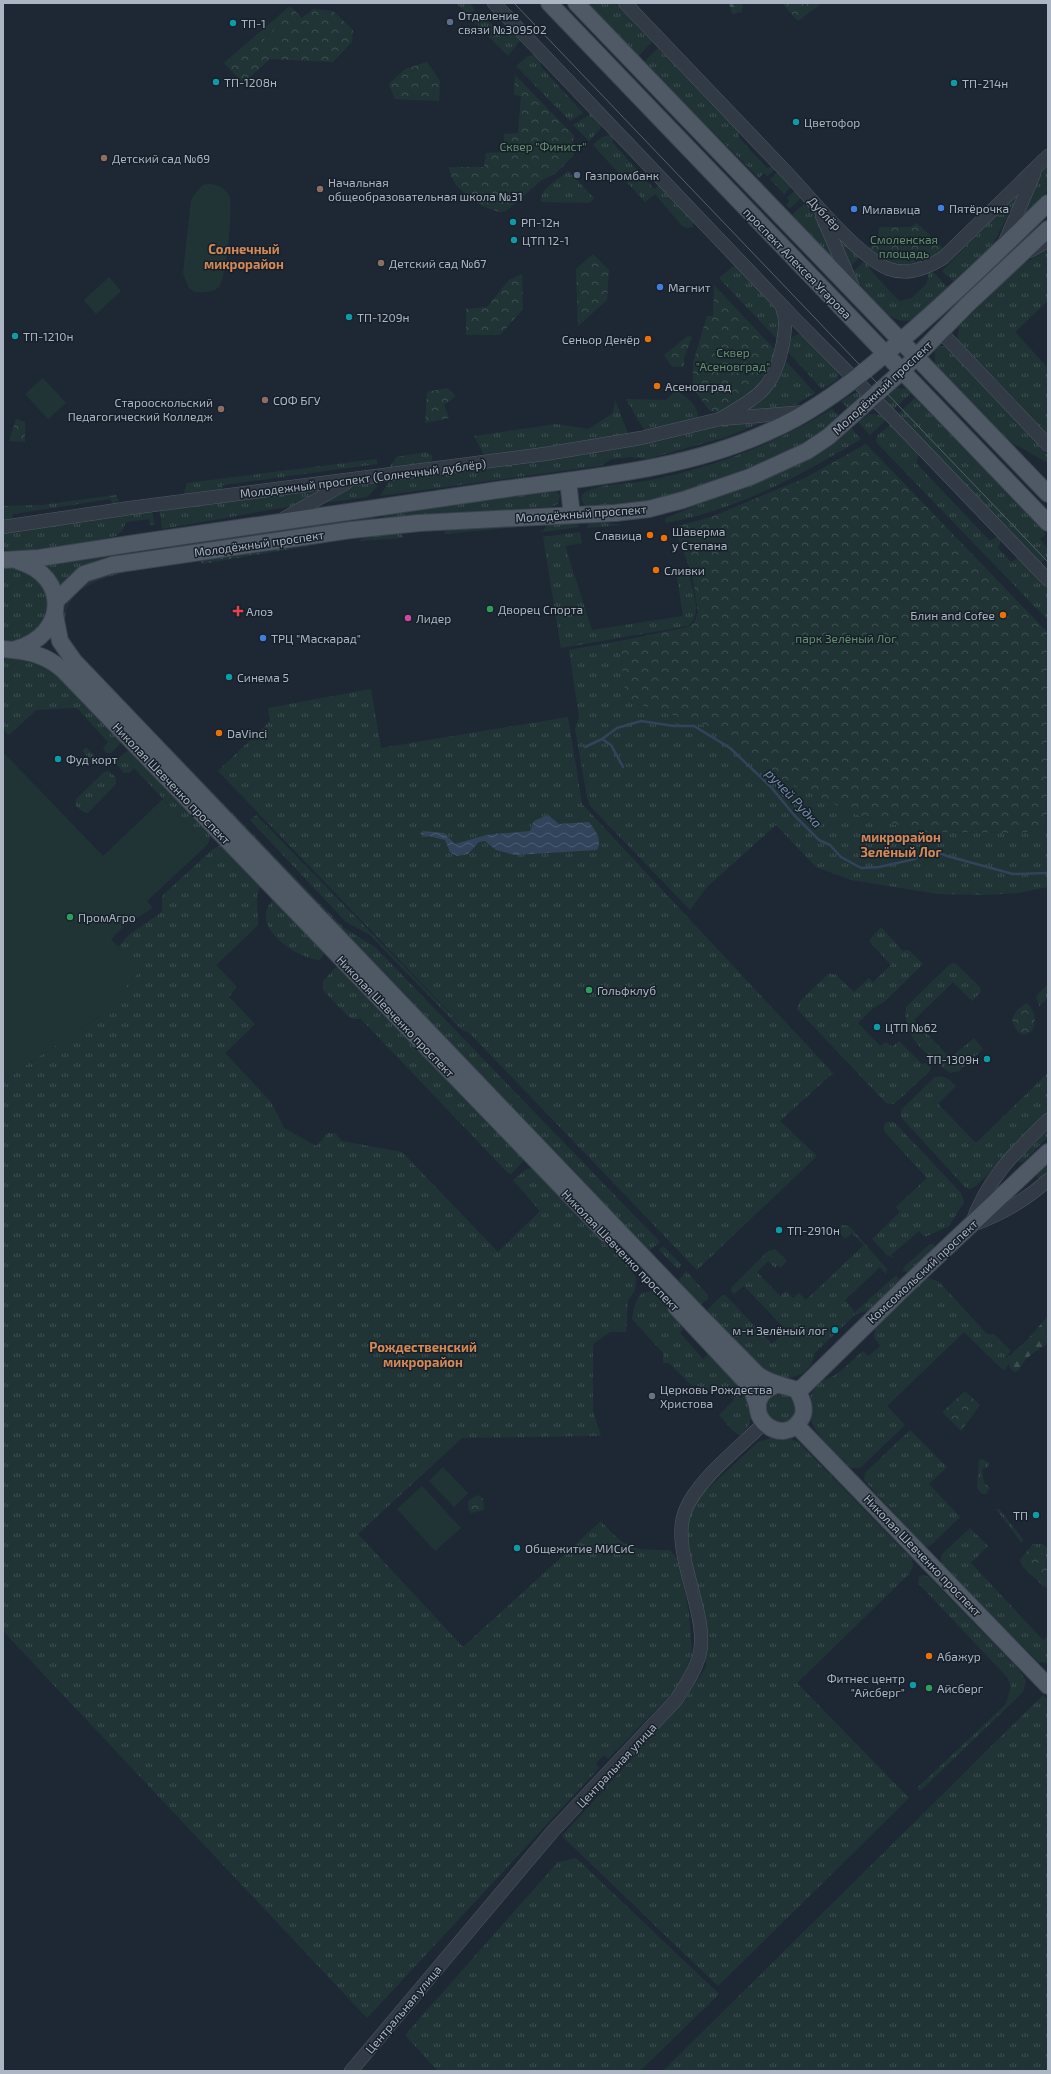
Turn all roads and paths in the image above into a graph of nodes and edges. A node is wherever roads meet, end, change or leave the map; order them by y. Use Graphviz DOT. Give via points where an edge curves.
graph roads {
  1 [pos="494,3"];
  2 [pos="549,3"];
  3 [pos="576,3"];
  4 [pos="624,3"];
  5 [pos="1048,156"];
  6 [pos="1037,167"];
  7 [pos="1048,203"];
  8 [pos="820,209"];
  9 [pos="1048,230"];
  10 [pos="1048,241"];
  11 [pos="1002,248"];
  12 [pos="1020,257"];
  13 [pos="859,298"];
  14 [pos="782,305"];
  15 [pos="930,318"];
  16 [pos="942,332"];
  17 [pos="901,342"];
  18 [pos="886,354"];
  19 [pos="915,357"];
  20 [pos="902,371"];
  21 [pos="856,380"];
  22 [pos="872,398"];
  23 [pos="806,412"];
  24 [pos="720,419"];
  25 [pos="1048,445"];
  26 [pos="353,479"];
  27 [pos="568,481"];
  28 [pos="1048,494"];
  29 [pos="572,514"];
  30 [pos="280,520"];
  31 [pos="1048,523"];
  32 [pos="3,527"];
  33 [pos="9,560"];
  34 [pos="1048,580"];
  35 [pos="56,608"];
  36 [pos="7,650"];
  37 [pos="343,952"];
  38 [pos="1048,1120"];
  39 [pos="1048,1152"];
  40 [pos="1048,1180"];
  41 [pos="971,1226"];
  42 [pos="778,1384"];
  43 [pos="797,1390"];
  44 [pos="761,1416"];
  45 [pos="797,1426"];
  46 [pos="1047,1681"];
  47 [pos="351,2071"];
  1 -- 14 [label="street"];
  2 -- 18 [label="main road, проспект Алексея Угарова"];
  3 -- 13 [label="main road, проспект Алексея Угарова"];
  4 -- 8 [label="street, Дублёр"];
  5 -- 6 [label="street, Дублёр"];
  6 -- 8 [label="street, Дублёр" via="951,251 931,265 918,270 904,272 888,269 868,257"];
  6 -- 11 [label="street, Молодёжный проспект"];
  7 -- 11 [label="main road, Молодёжный проспект"];
  8 -- 13 [label="street"];
  9 -- 12 [label="main road, Молодёжный проспект"];
  10 -- 12 [label="street"];
  11 -- 15 [label="main road, Молодёжный проспект"];
  12 -- 16 [label="main road, Молодёжный проспект"];
  13 -- 17 [label="main road, проспект Алексея Угарова"];
  14 -- 21 [label="street"];
  14 -- 24 [label="street" via="786,324 780,361 771,381 754,397"];
  15 -- 16 [label="main road"];
  15 -- 17 [label="main road, Молодёжный проспект"];
  16 -- 19 [label="main road, Молодёжный проспект"];
  16 -- 25 [label="street"];
  17 -- 18 [label="main road, Молодёжный проспект"];
  17 -- 19 [label="main road, проспект Алексея Угарова"];
  18 -- 20 [label="main road, проспект Алексея Угарова"];
  18 -- 21 [label="main road, Молодёжный проспект"];
  19 -- 20 [label="main road, Молодёжный проспект"];
  19 -- 28 [label="main road, проспект Алексея Угарова"];
  20 -- 22 [label="main road, Молодёжный проспект"];
  20 -- 31 [label="main road, проспект Алексея Угарова"];
  21 -- 22 [label="street"];
  21 -- 23 [label="main road, Молодёжный проспект"];
  22 -- 29 [label="main road, Молодёжный проспект" via="823,441 782,464 750,477 649,509"];
  22 -- 34 [label="street"];
  23 -- 24 [label="street, Молодёжный проспект"];
  23 -- 27 [label="main road, Молодёжный проспект" via="770,432 730,447 643,470"];
  24 -- 26 [label="street, Молодежный проспект (Солнечный дублёр)" via="673,432 619,442"];
  26 -- 30 [label="street"];
  26 -- 32 [label="street, Молодежный проспект (Солнечный дублёр)"];
  27 -- 29 [label="main road"];
  27 -- 30 [label="main road, Молодёжный проспект"];
  29 -- 35 [label="main road, Молодёжный проспект" via="419,523 346,531 112,565 84,574"];
  30 -- 33 [label="main road, Молодёжный проспект" via="39,558"];
  33 -- 35 [label="main road, Молодёжный проспект" via="30,564 42,574 51,584"];
  35 -- 36 [label="main road, Молодёжный проспект" via="49,629 39,639 28,646"];
  35 -- 37 [label="main road, Николая Шевченко проспект" via="60,641 74,661"];
  36 -- 37 [label="main road, Николая Шевченко проспект" via="44,656 63,670"];
  37 -- 42 [label="main road, Николая Шевченко проспект" via="758,1375 766,1381"];
  37 -- 44 [label="main road, Николая Шевченко проспект" via="748,1384"];
  38 -- 41 [label="street" via="1013,1154 996,1175 977,1206"];
  39 -- 41 [label="main road, Комсомольский проспект"];
  40 -- 41 [label="street" via="990,1219"];
  41 -- 43 [label="main road, Комсомольский проспект"];
  42 -- 43 [label="main road"];
  42 -- 44 [label="main road" via="765,1391 759,1401"];
  43 -- 45 [label="main road" via="804,1408"];
  44 -- 45 [label="main road" via="773,1429 782,1431"];
  44 -- 47 [label="street, Центральная улица" via="696,1490 685,1511 682,1542 700,1633 700,1656 692,1676 676,1700 553,1832"];
  45 -- 46 [label="main road, Николая Шевченко проспект"];
}
